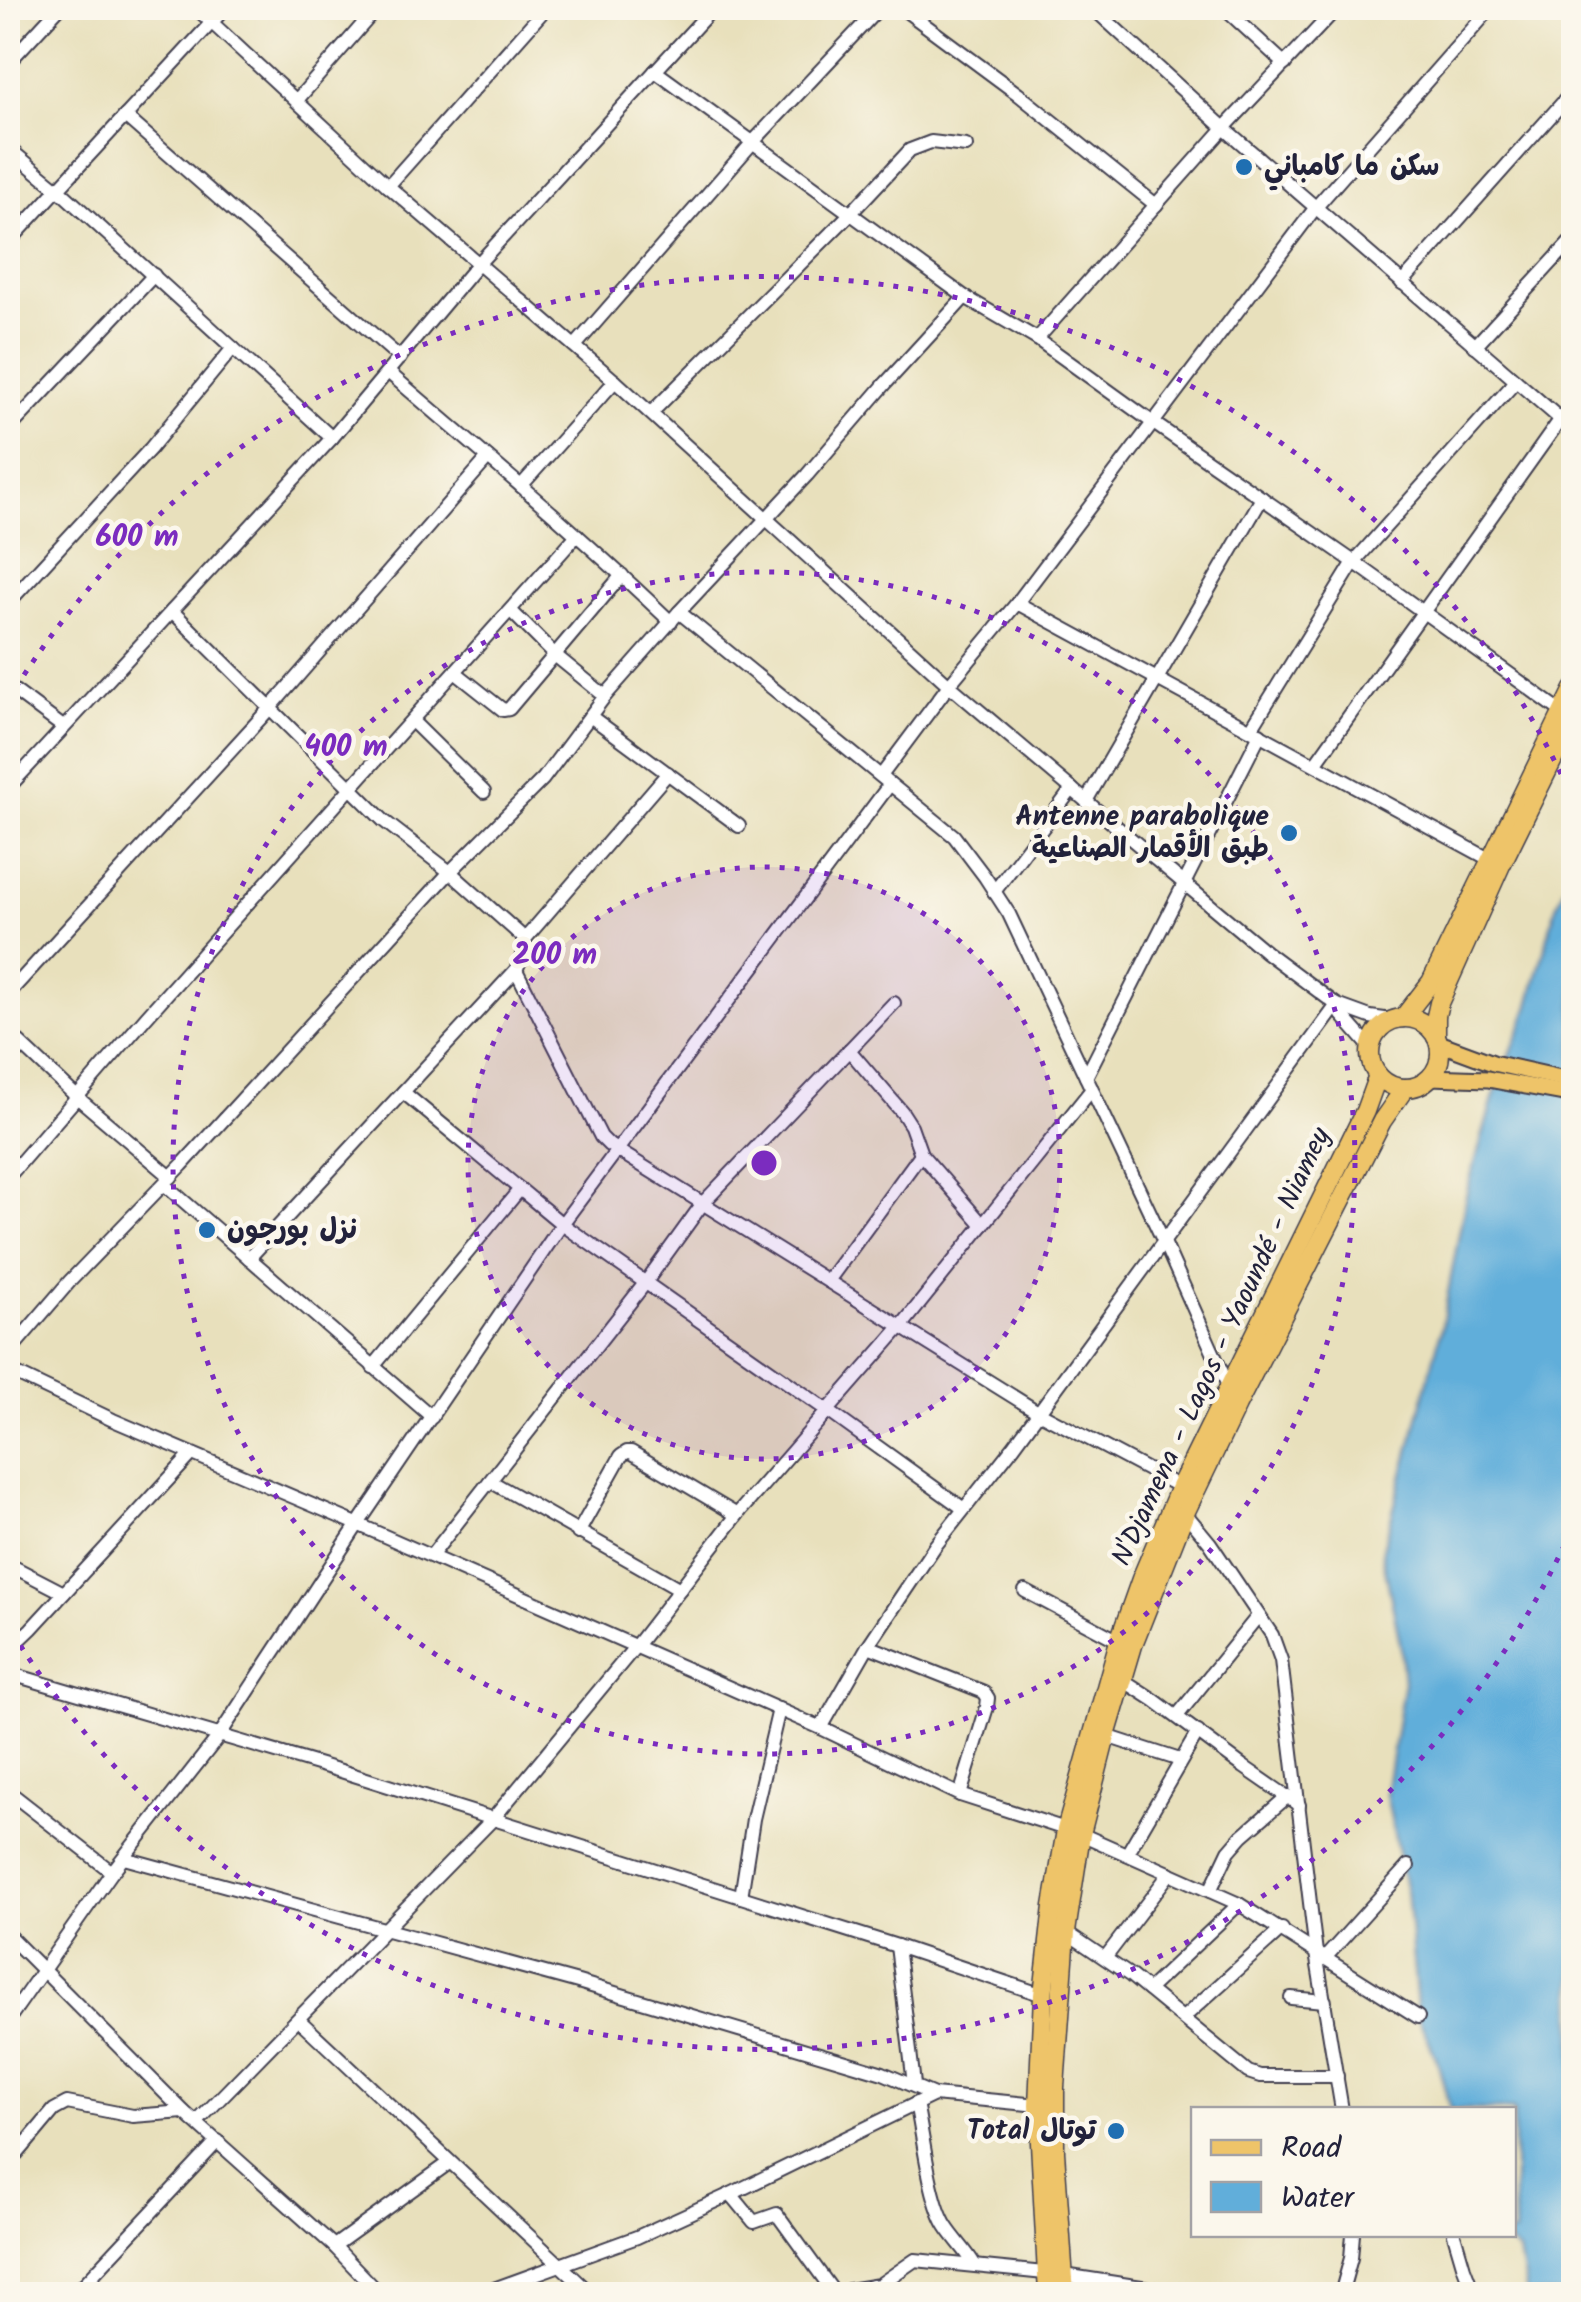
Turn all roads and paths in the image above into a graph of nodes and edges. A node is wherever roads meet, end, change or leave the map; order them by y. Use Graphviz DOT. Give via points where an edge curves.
graph roads {
  1 [pos="59,8"];
  2 [pos="196,8"];
  3 [pos="225,8"];
  4 [pos="377,8"];
  5 [pos="546,8"];
  6 [pos="712,8"];
  7 [pos="879,8"];
  8 [pos="902,8"];
  9 [pos="1093,8"];
  10 [pos="1224,8"];
  11 [pos="1336,8"];
  12 [pos="1491,8"];
  13 [pos="212,22"];
  14 [pos="8,63"];
  15 [pos="1285,64"];
  16 [pos="655,71"];
  17 [pos="1574,90"];
  18 [pos="297,100"];
  19 [pos="126,116"];
  20 [pos="1224,128"];
  21 [pos="754,142"];
  22 [pos="966,146"];
  23 [pos="8,148"];
  24 [pos="388,186"];
  25 [pos="59,190"];
  26 [pos="1156,205"];
  27 [pos="1316,207"];
  28 [pos="851,213"];
  29 [pos="1574,238"];
  30 [pos="8,243"];
  31 [pos="478,264"];
  32 [pos="154,275"];
  33 [pos="1402,283"];
  34 [pos="965,298"];
  35 [pos="1038,338"];
  36 [pos="575,346"];
  37 [pos="1475,346"];
  38 [pos="233,348"];
  39 [pos="400,358"];
  40 [pos="388,372"];
  41 [pos="614,380"];
  42 [pos="1516,381"];
  43 [pos="651,413"];
  44 [pos="1560,420"];
  45 [pos="1152,422"];
  46 [pos="8,430"];
  47 [pos="1574,431"];
  48 [pos="332,438"];
  49 [pos="488,458"];
  50 [pos="521,486"];
  51 [pos="1262,498"];
  52 [pos="766,518"];
  53 [pos="576,535"];
  54 [pos="1354,562"];
  55 [pos="622,576"];
  56 [pos="8,603"];
  57 [pos="1017,604"];
  58 [pos="511,611"];
  59 [pos="172,612"];
  60 [pos="1422,612"];
  61 [pos="675,617"];
  62 [pos="556,656"];
  63 [pos="455,672"];
  64 [pos="1156,680"];
  65 [pos="8,686"];
  66 [pos="949,686"];
  67 [pos="1574,689"];
  68 [pos="605,696"];
  69 [pos="270,708"];
  70 [pos="1568,715"];
  71 [pos="590,716"];
  72 [pos="412,721"];
  73 [pos="63,727"];
  74 [pos="1256,732"];
  75 [pos="1315,764"];
  76 [pos="668,773"];
  77 [pos="886,780"];
  78 [pos="8,788"];
  79 [pos="352,789"];
  80 [pos="1072,789"];
  81 [pos="484,792"];
  82 [pos="1086,801"];
  83 [pos="739,826"];
  84 [pos="1489,859"];
  85 [pos="450,872"];
  86 [pos="1184,884"];
  87 [pos="994,892"];
  88 [pos="524,939"];
  89 [pos="516,970"];
  90 [pos="8,994"];
  91 [pos="894,1003"];
  92 [pos="1337,1006"];
  93 [pos="1398,1019"];
  94 [pos="8,1032"];
  95 [pos="1437,1040"];
  96 [pos="1371,1048"];
  97 [pos="849,1050"];
  98 [pos="1378,1075"];
  99 [pos="1430,1077"];
  100 [pos="1574,1081"];
  101 [pos="1089,1083"];
  102 [pos="1404,1088"];
  103 [pos="404,1092"];
  104 [pos="1574,1096"];
  105 [pos="78,1098"];
  106 [pos="617,1150"];
  107 [pos="921,1154"];
  108 [pos="8,1177"];
  109 [pos="168,1180"];
  110 [pos="520,1188"];
  111 [pos="703,1203"];
  112 [pos="562,1224"];
  113 [pos="983,1225"];
  114 [pos="1164,1240"];
  115 [pos="249,1258"];
  116 [pos="828,1281"];
  117 [pos="646,1282"];
  118 [pos="900,1328"];
  119 [pos="8,1353"];
  120 [pos="373,1367"];
  121 [pos="8,1370"];
  122 [pos="1229,1388"];
  123 [pos="828,1411"];
  124 [pos="1038,1412"];
  125 [pos="432,1417"];
  126 [pos="191,1455"];
  127 [pos="490,1481"];
  128 [pos="1180,1487"];
  129 [pos="964,1509"];
  130 [pos="1185,1513"];
  131 [pos="737,1516"];
  132 [pos="358,1524"];
  133 [pos="578,1533"];
  134 [pos="431,1556"];
  135 [pos="8,1564"];
  136 [pos="680,1589"];
  137 [pos="1025,1591"];
  138 [pos="64,1593"];
  139 [pos="1258,1616"];
  140 [pos="1119,1641"];
  141 [pos="868,1646"];
  142 [pos="635,1647"];
  143 [pos="8,1651"];
  144 [pos="8,1673"];
  145 [pos="1122,1680"];
  146 [pos="779,1709"];
  147 [pos="1177,1716"];
  148 [pos="821,1728"];
  149 [pos="1198,1732"];
  150 [pos="218,1736"];
  151 [pos="1106,1736"];
  152 [pos="1180,1760"];
  153 [pos="8,1791"];
  154 [pos="960,1795"];
  155 [pos="1294,1800"];
  156 [pos="492,1820"];
  157 [pos="1074,1832"];
  158 [pos="1127,1854"];
  159 [pos="124,1858"];
  160 [pos="1408,1866"];
  161 [pos="112,1872"];
  162 [pos="1170,1873"];
  163 [pos="1210,1891"];
  164 [pos="740,1897"];
  165 [pos="1239,1904"];
  166 [pos="386,1928"];
  167 [pos="1282,1929"];
  168 [pos="1066,1932"];
  169 [pos="8,1935"];
  170 [pos="897,1946"];
  171 [pos="1320,1956"];
  172 [pos="1105,1958"];
  173 [pos="45,1970"];
  174 [pos="1148,1990"];
  175 [pos="1043,1995"];
  176 [pos="1291,1998"];
  177 [pos="1324,2002"];
  178 [pos="1418,2017"];
  179 [pos="8,2018"];
  180 [pos="1183,2018"];
  181 [pos="299,2020"];
  182 [pos="1336,2076"];
  183 [pos="914,2084"];
  184 [pos="934,2094"];
  185 [pos="916,2103"];
  186 [pos="1038,2105"];
  187 [pos="1341,2107"];
  188 [pos="184,2112"];
  189 [pos="197,2122"];
  190 [pos="218,2141"];
  191 [pos="449,2164"];
  192 [pos="8,2165"];
  193 [pos="731,2194"];
  194 [pos="1353,2237"];
  195 [pos="1455,2237"];
  196 [pos="334,2246"];
  197 [pos="974,2264"];
  198 [pos="562,2266"];
  199 [pos="1055,2274"];
  200 [pos="75,2294"];
  201 [pos="380,2294"];
  202 [pos="480,2294"];
  203 [pos="591,2294"];
  204 [pos="835,2294"];
  205 [pos="842,2294"];
  206 [pos="1048,2294"];
  207 [pos="1065,2294"];
  208 [pos="1174,2294"];
  209 [pos="1341,2294"];
  210 [pos="1474,2294"];
  1 -- 14 [label="street"];
  2 -- 13 [label="street"];
  3 -- 13 [label="street"];
  4 -- 18 [label="street"];
  5 -- 24 [label="street"];
  6 -- 16 [label="street"];
  7 -- 21 [label="street"];
  8 -- 26 [label="street"];
  9 -- 20 [label="street"];
  10 -- 15 [label="street"];
  11 -- 15 [label="street"];
  12 -- 27 [label="street"];
  13 -- 18 [label="street"];
  13 -- 19 [label="street"];
  15 -- 20 [label="street"];
  16 -- 21 [label="street"];
  16 -- 31 [label="street"];
  17 -- 33 [label="street"];
  18 -- 24 [label="street"];
  19 -- 25 [label="street"];
  19 -- 39 [label="street"];
  20 -- 26 [label="street"];
  20 -- 27 [label="street"];
  21 -- 28 [label="street"];
  21 -- 36 [label="street"];
  22 -- 28 [label="street" via="930,142 910,150"];
  23 -- 25 [label="street"];
  24 -- 31 [label="street"];
  25 -- 30 [label="street"];
  25 -- 32 [label="street"];
  26 -- 35 [label="street"];
  27 -- 33 [label="street"];
  27 -- 45 [label="street"];
  28 -- 34 [label="street"];
  28 -- 43 [label="street"];
  29 -- 37 [label="street"];
  31 -- 36 [label="street"];
  31 -- 39 [label="street"];
  32 -- 38 [label="street"];
  32 -- 46 [label="street"];
  33 -- 37 [label="street"];
  34 -- 35 [label="street"];
  34 -- 52 [label="street"];
  35 -- 45 [label="street"];
  36 -- 41 [label="street"];
  37 -- 42 [label="street"];
  38 -- 48 [label="street"];
  38 -- 56 [label="street"];
  39 -- 40 [label="street"];
  40 -- 48 [label="street"];
  40 -- 49 [label="street"];
  41 -- 43 [label="street"];
  41 -- 50 [label="street"];
  42 -- 44 [label="street"];
  42 -- 54 [label="street"];
  43 -- 52 [label="street"];
  44 -- 47 [label="street"];
  44 -- 60 [label="street"];
  45 -- 51 [label="street"];
  45 -- 57 [label="street"];
  48 -- 59 [label="street"];
  49 -- 50 [label="street"];
  49 -- 69 [label="street"];
  50 -- 53 [label="street"];
  51 -- 54 [label="street"];
  51 -- 64 [label="street"];
  52 -- 61 [label="street"];
  52 -- 66 [label="street"];
  53 -- 55 [label="street"];
  53 -- 58 [label="street"];
  54 -- 60 [label="street"];
  54 -- 74 [label="street"];
  55 -- 61 [label="street"];
  55 -- 62 [label="street"];
  57 -- 64 [label="street"];
  57 -- 66 [label="street"];
  58 -- 62 [label="street"];
  58 -- 63 [label="street"];
  59 -- 69 [label="street"];
  59 -- 73 [label="street"];
  60 -- 70 [label="street"];
  60 -- 75 [label="street"];
  61 -- 68 [label="street"];
  61 -- 77 [label="street"];
  62 -- 63 [label="street" via="510,709"];
  62 -- 68 [label="street"];
  63 -- 72 [label="street"];
  64 -- 74 [label="street"];
  64 -- 82 [label="street"];
  65 -- 73 [label="street"];
  66 -- 77 [label="street"];
  66 -- 80 [label="street"];
  67 -- 70 [label="highway"];
  68 -- 71 [label="street"];
  69 -- 79 [label="street"];
  69 -- 90 [label="street"];
  70 -- 84 [label="highway"];
  70 -- 95 [label="highway" via="1440,1003"];
  71 -- 76 [label="street"];
  71 -- 85 [label="street" via="543,779"];
  72 -- 79 [label="street"];
  72 -- 81 [label="street"];
  73 -- 78 [label="street"];
  74 -- 75 [label="street"];
  74 -- 86 [label="street"];
  75 -- 84 [label="street"];
  76 -- 83 [label="street"];
  76 -- 88 [label="street"];
  77 -- 87 [label="street" via="954,836"];
  77 -- 106 [label="street"];
  79 -- 85 [label="street"];
  79 -- 105 [label="street"];
  80 -- 82 [label="street"];
  80 -- 87 [label="street"];
  82 -- 86 [label="street"];
  84 -- 93 [label="highway" via="1431,982"];
  85 -- 88 [label="street"];
  85 -- 109 [label="street"];
  86 -- 92 [label="street"];
  86 -- 101 [label="street"];
  87 -- 101 [label="street"];
  88 -- 89 [label="street"];
  89 -- 103 [label="street"];
  89 -- 106 [label="street" via="601,1137"];
  91 -- 97 [label="street"];
  92 -- 93 [label="street"];
  92 -- 96 [label="street"];
  92 -- 114 [label="street"];
  93 -- 95 [label="highway" via="1420,1022"];
  93 -- 96 [label="highway" via="1376,1035"];
  94 -- 105 [label="street"];
  95 -- 99 [label="highway" via="1438,1065"];
  95 -- 100 [label="main road" via="1493,1063"];
  96 -- 98 [label="highway"];
  97 -- 107 [label="street" via="902,1112"];
  97 -- 111 [label="street"];
  98 -- 102 [label="highway"];
  98 -- 122 [label="highway, N'Djamena - Lagos - Yaoundé - Niamey"];
  99 -- 102 [label="highway"];
  99 -- 104 [label="main road" via="1488,1079"];
  101 -- 113 [label="street"];
  101 -- 114 [label="street"];
  102 -- 130 [label="highway, N'Djamena - Lagos - Yaoundé - Niamey"];
  103 -- 110 [label="street"];
  103 -- 115 [label="street"];
  105 -- 108 [label="street"];
  105 -- 109 [label="street"];
  106 -- 111 [label="street"];
  106 -- 112 [label="street"];
  107 -- 113 [label="street"];
  107 -- 116 [label="street"];
  109 -- 115 [label="street"];
  109 -- 119 [label="street"];
  110 -- 112 [label="street"];
  110 -- 120 [label="street"];
  111 -- 116 [label="street"];
  111 -- 117 [label="street"];
  112 -- 117 [label="street"];
  112 -- 125 [label="street"];
  113 -- 118 [label="street"];
  114 -- 122 [label="street"];
  114 -- 124 [label="street"];
  115 -- 120 [label="street"];
  116 -- 118 [label="street"];
  117 -- 123 [label="street"];
  117 -- 127 [label="street"];
  118 -- 123 [label="street"];
  118 -- 124 [label="street"];
  120 -- 125 [label="street"];
  121 -- 126 [label="street"];
  122 -- 128 [label="highway, N'Djamena - Lagos - Yaoundé - Niamey"];
  123 -- 129 [label="street"];
  123 -- 131 [label="street"];
  124 -- 128 [label="street"];
  124 -- 129 [label="street"];
  125 -- 132 [label="street"];
  126 -- 132 [label="street"];
  126 -- 138 [label="street"];
  127 -- 133 [label="street"];
  127 -- 134 [label="street"];
  128 -- 140 [label="highway, N'Djamena - Lagos - Yaoundé - Niamey"];
  129 -- 141 [label="street"];
  130 -- 139 [label="street"];
  130 -- 145 [label="highway, N'Djamena - Lagos - Yaoundé - Niamey"];
  131 -- 133 [label="street" via="627,1452"];
  131 -- 136 [label="street"];
  132 -- 134 [label="street"];
  132 -- 150 [label="street"];
  133 -- 136 [label="street"];
  134 -- 142 [label="street"];
  135 -- 138 [label="street"];
  136 -- 142 [label="street"];
  137 -- 140 [label="street"];
  138 -- 143 [label="street"];
  139 -- 147 [label="street"];
  139 -- 155 [label="street" via="1282,1660"];
  140 -- 157 [label="highway, N'Djamena - Lagos - Yaoundé - Niamey"];
  141 -- 148 [label="street"];
  141 -- 154 [label="street" via="988,1698"];
  142 -- 146 [label="street"];
  142 -- 156 [label="street"];
  144 -- 150 [label="street"];
  145 -- 147 [label="street"];
  145 -- 151 [label="highway, N'Djamena - Lagos - Yaoundé - Niamey"];
  146 -- 148 [label="street"];
  146 -- 164 [label="street"];
  147 -- 149 [label="street"];
  148 -- 154 [label="street"];
  149 -- 152 [label="street"];
  149 -- 155 [label="street"];
  150 -- 156 [label="street"];
  150 -- 159 [label="street"];
  151 -- 152 [label="street"];
  151 -- 157 [label="highway, N'Djamena - Lagos - Yaoundé - Niamey"];
  152 -- 158 [label="street"];
  153 -- 161 [label="street"];
  154 -- 157 [label="street"];
  155 -- 163 [label="street" via="1242,1836"];
  155 -- 171 [label="street"];
  156 -- 164 [label="street"];
  156 -- 166 [label="street"];
  157 -- 158 [label="street"];
  157 -- 168 [label="highway, N'Djamena - Lagos - Yaoundé - Niamey"];
  157 -- 175 [label="highway, N'Djamena - Lagos - Yaoundé - Niamey" via="1053,1906"];
  158 -- 162 [label="street"];
  159 -- 161 [label="street"];
  159 -- 166 [label="street"];
  160 -- 171 [label="street"];
  161 -- 173 [label="street"];
  162 -- 163 [label="street"];
  162 -- 172 [label="street"];
  163 -- 165 [label="street"];
  164 -- 170 [label="street"];
  165 -- 167 [label="street"];
  165 -- 174 [label="street"];
  166 -- 181 [label="street"];
  166 -- 183 [label="street"];
  167 -- 171 [label="street"];
  167 -- 180 [label="street"];
  168 -- 172 [label="street"];
  168 -- 199 [label="highway, N'Djamena - Lagos - Yaoundé - Niamey" via="1055,2087"];
  169 -- 173 [label="street"];
  170 -- 175 [label="street"];
  170 -- 183 [label="street"];
  171 -- 177 [label="street"];
  171 -- 178 [label="street"];
  172 -- 174 [label="street"];
  173 -- 179 [label="street"];
  173 -- 188 [label="street"];
  174 -- 180 [label="street"];
  175 -- 186 [label="highway, N'Djamena - Lagos - Yaoundé - Niamey"];
  176 -- 177 [label="street"];
  177 -- 182 [label="street"];
  180 -- 182 [label="street" via="1248,2072"];
  181 -- 189 [label="street"];
  181 -- 191 [label="street"];
  182 -- 187 [label="street"];
  183 -- 184 [label="street"];
  184 -- 185 [label="street"];
  184 -- 186 [label="street"];
  185 -- 193 [label="street"];
  185 -- 197 [label="street" via="936,2203"];
  186 -- 199 [label="highway, N'Djamena - Lagos - Yaoundé - Niamey"];
  188 -- 189 [label="street"];
  188 -- 192 [label="street" via="134,2116 66,2103"];
  189 -- 190 [label="street"];
  190 -- 196 [label="street"];
  190 -- 200 [label="street"];
  191 -- 196 [label="street"];
  191 -- 198 [label="street"];
  193 -- 198 [label="street"];
  193 -- 204 [label="street" via="754,2222 777,2214"];
  194 -- 209 [label="street"];
  195 -- 210 [label="street"];
  196 -- 201 [label="street"];
  197 -- 199 [label="street"];
  197 -- 205 [label="street" via="915,2260 879,2285"];
  198 -- 202 [label="street"];
  198 -- 203 [label="street"];
  199 -- 206 [label="highway, N'Djamena - Lagos - Yaoundé - Niamey"];
  199 -- 207 [label="highway, N'Djamena - Lagos - Yaoundé - Niamey"];
  199 -- 208 [label="street"];
}
